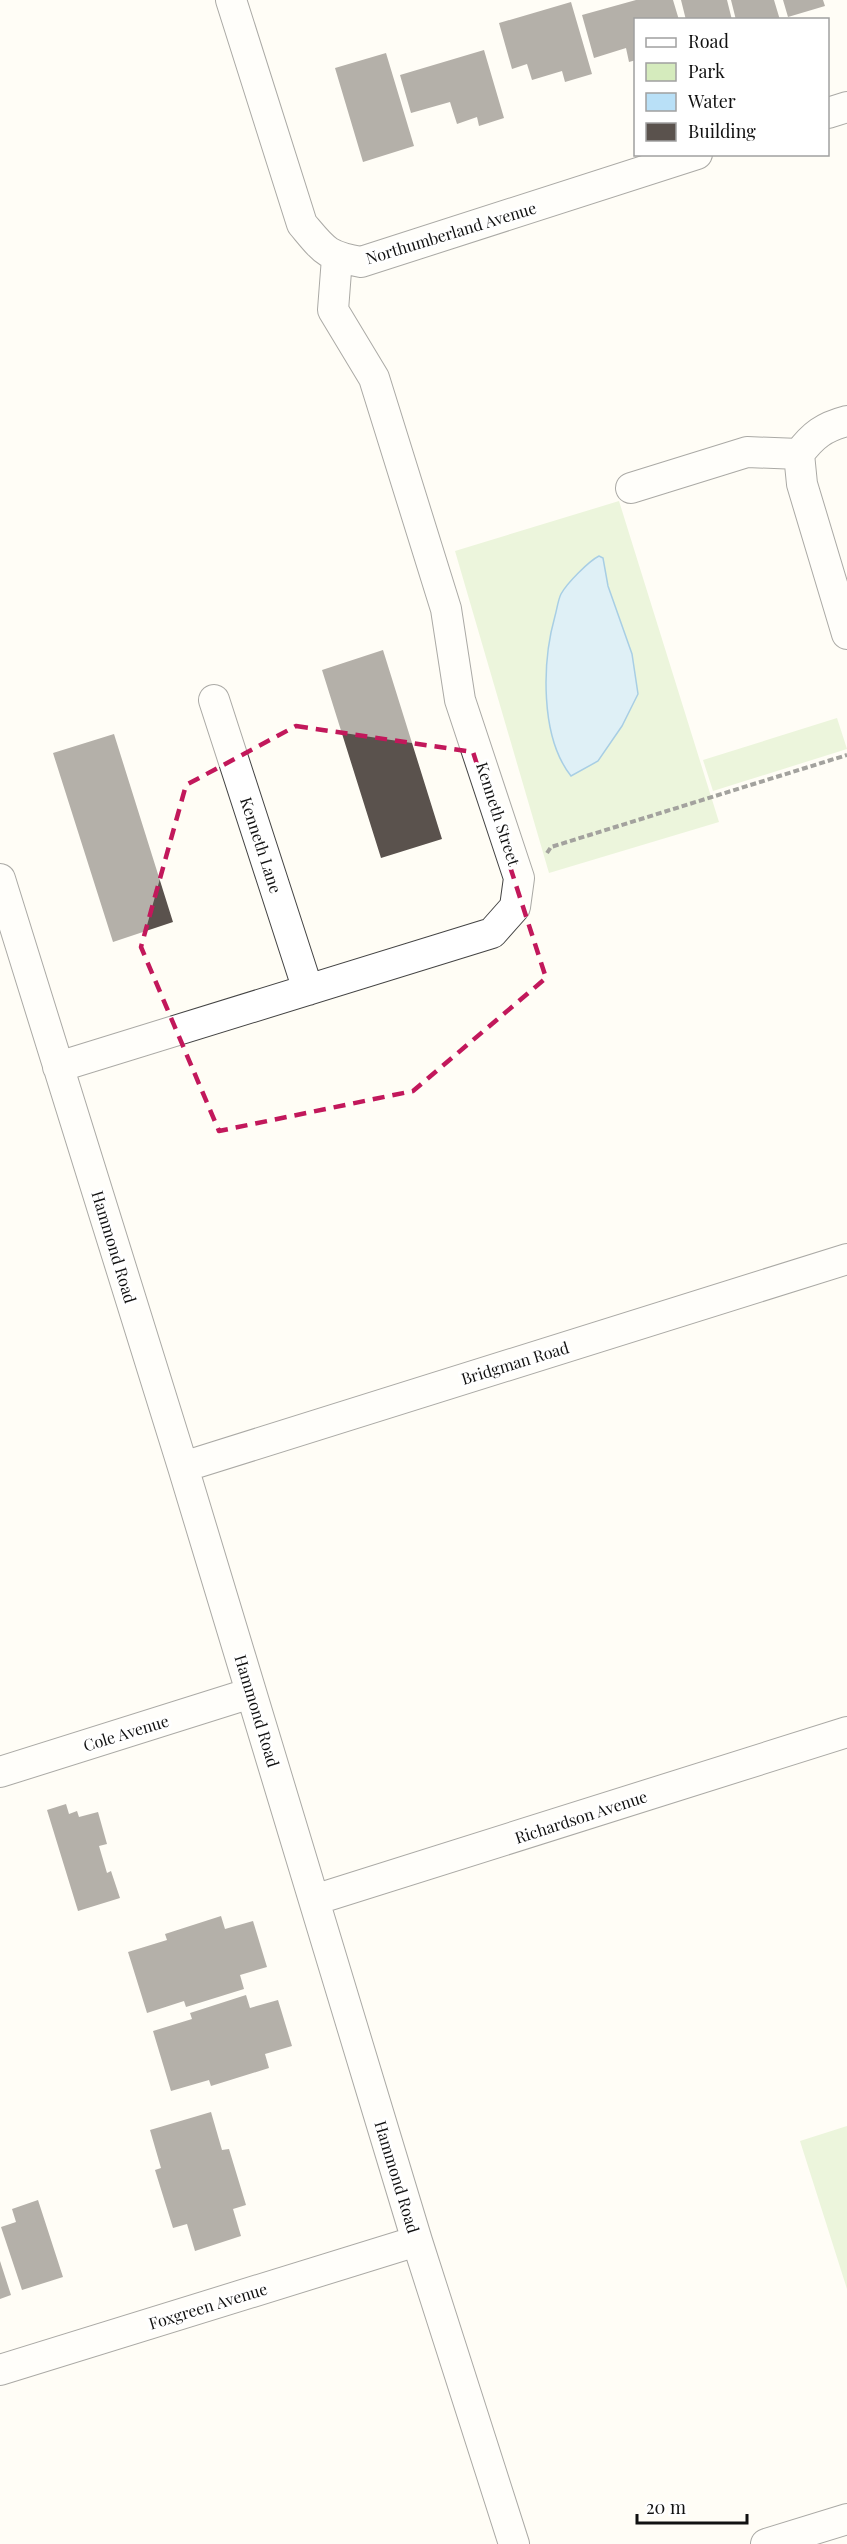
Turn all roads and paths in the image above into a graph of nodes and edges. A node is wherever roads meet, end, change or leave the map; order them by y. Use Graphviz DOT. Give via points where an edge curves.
graph roads {
  1 [pos="231,0"];
  2 [pos="847,107"];
  3 [pos="829,113"];
  4 [pos="691,156"];
  5 [pos="337,258"];
  6 [pos="847,421"];
  7 [pos="799,454"];
  8 [pos="631,488"];
  9 [pos="847,634"];
  10 [pos="214,700"];
  11 [pos="847,755"];
  12 [pos="545,855"];
  13 [pos="0,879"];
  14 [pos="308,990"];
  15 [pos="58,1067"];
  16 [pos="847,1259"];
  17 [pos="183,1467"];
  18 [pos="251,1694"];
  19 [pos="847,1732"];
  20 [pos="0,1772"];
  21 [pos="314,1900"];
  22 [pos="417,2241"];
  23 [pos="0,2370"];
  24 [pos="847,2519"];
  25 [pos="514,2544"];
  26 [pos="766,2544"];
  1 -- 5 [label="street" via="302,224 325,251"];
  2 -- 3 [label="street"];
  4 -- 5 [label="street, Northumberland Avenue" via="361,262"];
  5 -- 14 [label="street, Kenneth Street" via="333,310 374,378 446,609 460,700 519,878 515,907 492,933"];
  6 -- 7 [label="street" via="811,438"];
  7 -- 8 [label="street" via="747,452"];
  7 -- 9 [label="street" via="802,484"];
  10 -- 14 [label="street, Kenneth Lane"];
  11 -- 12 [label="path" via="551,847"];
  13 -- 15 [label="street, Hammond Road"];
  14 -- 15 [label="street, Kenneth Street"];
  15 -- 17 [label="street, Hammond Road"];
  16 -- 17 [label="street, Bridgman Road"];
  17 -- 18 [label="street, Hammond Road"];
  18 -- 20 [label="street, Cole Avenue"];
  18 -- 21 [label="street, Hammond Road"];
  19 -- 21 [label="street, Richardson Avenue"];
  21 -- 22 [label="street, Hammond Road"];
  22 -- 23 [label="street, Foxgreen Avenue"];
  22 -- 25 [label="street, Hammond Road"];
  24 -- 26 [label="street"];
}
